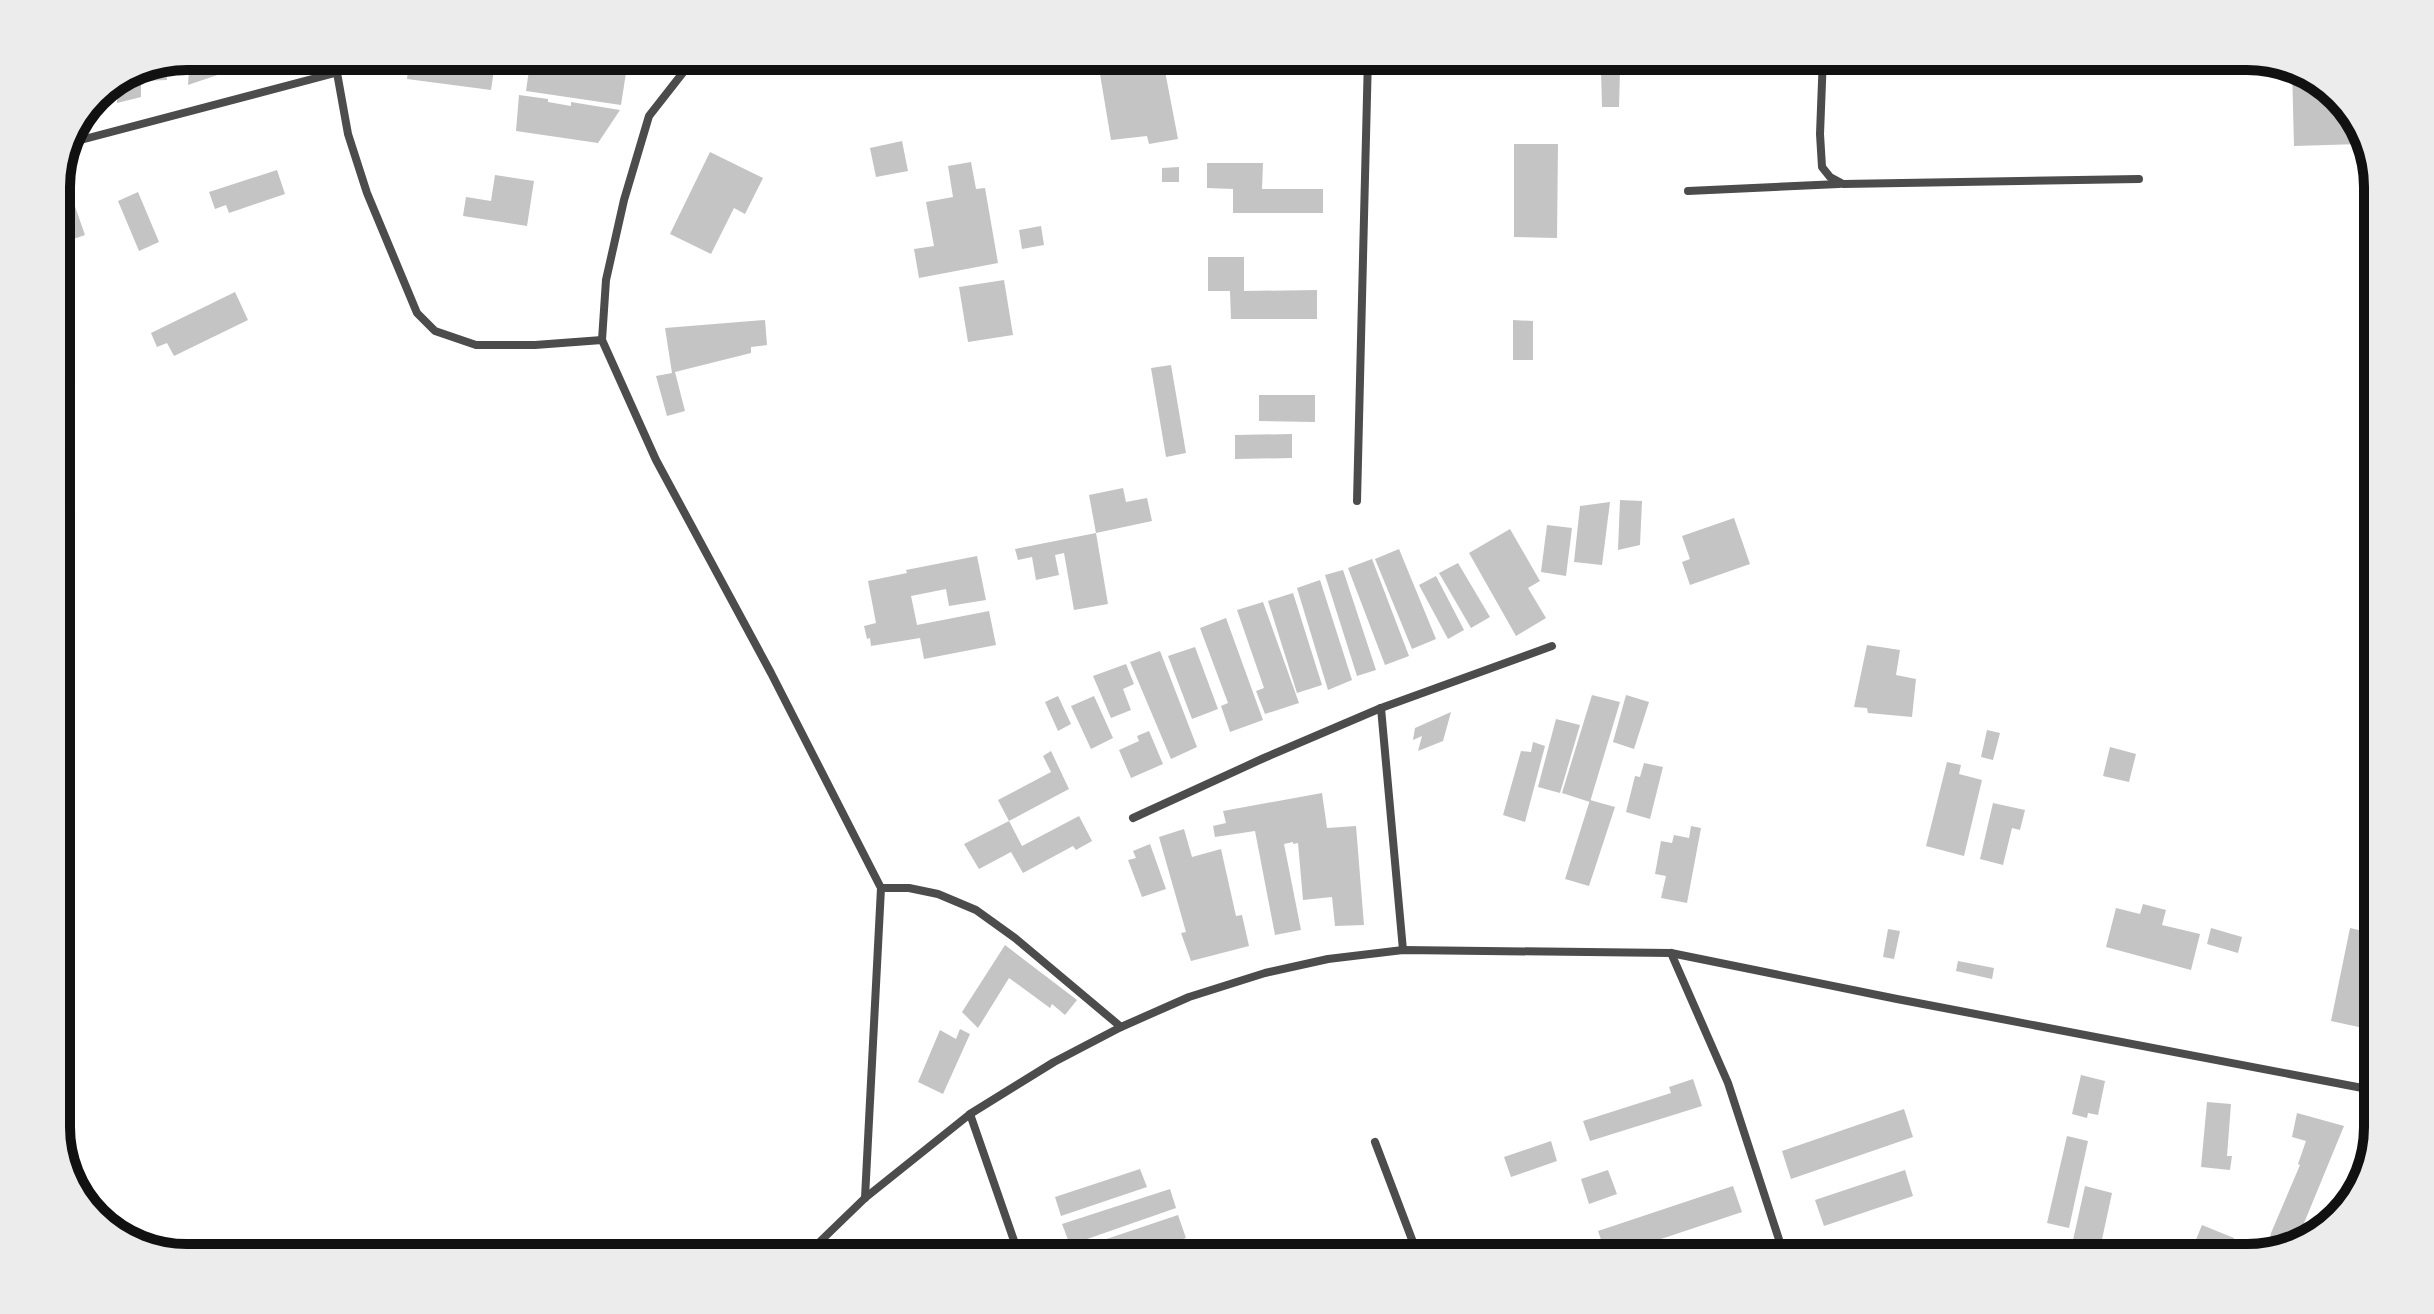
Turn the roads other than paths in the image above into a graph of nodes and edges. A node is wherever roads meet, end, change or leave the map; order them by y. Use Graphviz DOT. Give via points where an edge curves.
graph roads {
  1 [pos="335,70"];
  2 [pos="685,70"];
  3 [pos="1368,70"];
  4 [pos="1823,70"];
  5 [pos="335,73"];
  6 [pos="80,140"];
  7 [pos="2139,179"];
  8 [pos="1843,184"];
  9 [pos="1688,191"];
  10 [pos="602,340"];
  11 [pos="1357,501"];
  12 [pos="1552,646"];
  13 [pos="1381,708"];
  14 [pos="1133,818"];
  15 [pos="881,888"];
  16 [pos="1403,950"];
  17 [pos="1671,953"];
  18 [pos="1121,1027"];
  19 [pos="2364,1088"];
  20 [pos="970,1114"];
  21 [pos="1375,1142"];
  22 [pos="865,1198"];
  23 [pos="817,1244"];
  24 [pos="1015,1244"];
  25 [pos="1414,1244"];
  26 [pos="1780,1244"];
  1 -- 5 [label="street"];
  2 -- 10 [label="street" via="649,116 606,280"];
  3 -- 11 [label="street"];
  4 -- 8 [label="street" via="1822,167"];
  5 -- 6 [label="street"];
  5 -- 10 [label="street" via="367,193 417,313 435,331 476,345"];
  7 -- 8 [label="street"];
  8 -- 9 [label="street"];
  10 -- 15 [label="street" via="656,460"];
  12 -- 13 [label="street"];
  13 -- 14 [label="street"];
  13 -- 16 [label="street"];
  15 -- 18 [label="street" via="938,894 976,910"];
  15 -- 22 [label="street"];
  16 -- 17 [label="street"];
  16 -- 18 [label="street" via="1265,973 1189,997"];
  17 -- 19 [label="street"];
  17 -- 26 [label="street" via="1728,1083"];
  18 -- 20 [label="street"];
  20 -- 22 [label="street"];
  20 -- 24 [label="street"];
  21 -- 25 [label="street"];
  22 -- 23 [label="street"];
}
